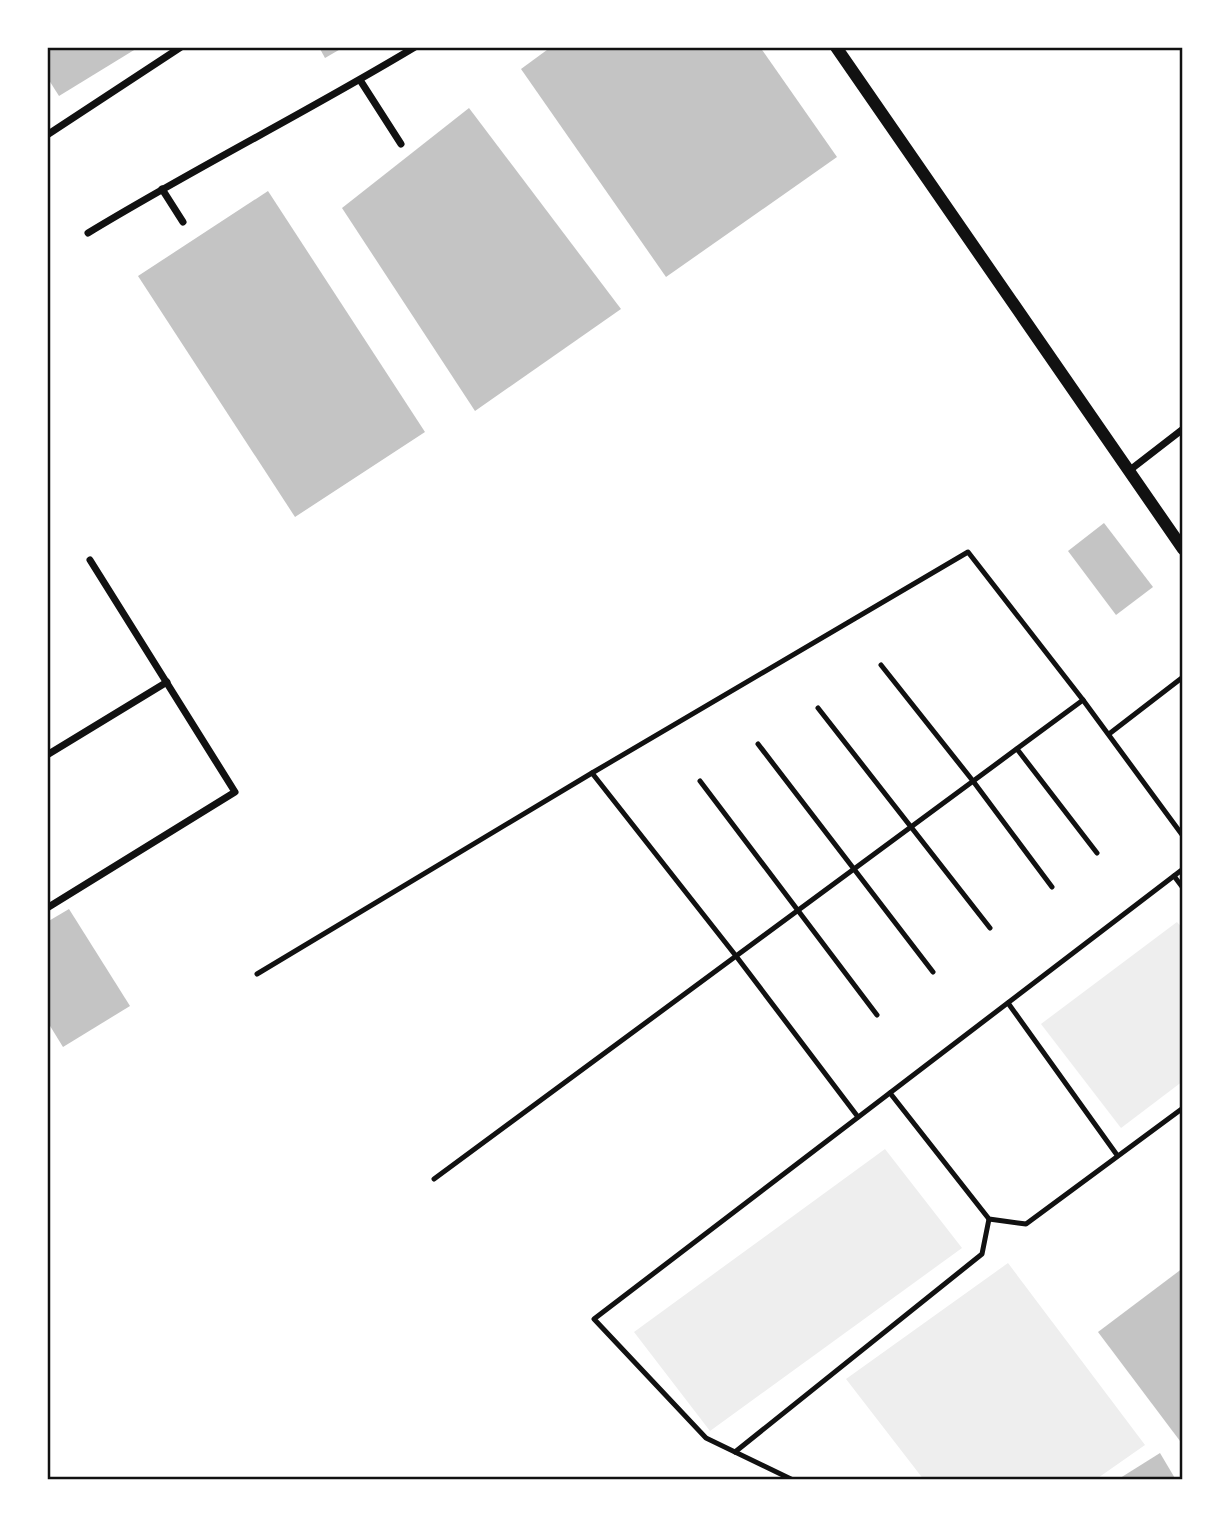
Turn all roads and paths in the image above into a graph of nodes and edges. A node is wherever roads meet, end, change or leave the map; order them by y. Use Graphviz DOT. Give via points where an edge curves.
graph roads {
  1 [pos="181,47"];
  2 [pos="415,47"];
  3 [pos="836,47"];
  4 [pos="360,80"];
  5 [pos="47,135"];
  6 [pos="401,144"];
  7 [pos="162,189"];
  8 [pos="183,222"];
  9 [pos="88,233"];
  10 [pos="1183,429"];
  11 [pos="1130,470"];
  12 [pos="1183,549"];
  13 [pos="90,560"];
  14 [pos="881,665"];
  15 [pos="1183,677"];
  16 [pos="167,682"];
  17 [pos="1083,700"];
  18 [pos="818,708"];
  19 [pos="1109,734"];
  20 [pos="758,744"];
  21 [pos="1017,749"];
  22 [pos="47,755"];
  23 [pos="592,772"];
  24 [pos="701,781"];
  25 [pos="973,782"];
  26 [pos="912,827"];
  27 [pos="1183,836"];
  28 [pos="1097,853"];
  29 [pos="856,868"];
  30 [pos="1183,869"];
  31 [pos="1174,876"];
  32 [pos="1052,887"];
  33 [pos="1183,888"];
  34 [pos="47,908"];
  35 [pos="798,911"];
  36 [pos="989,928"];
  37 [pos="736,957"];
  38 [pos="933,972"];
  39 [pos="257,974"];
  40 [pos="1008,1003"];
  41 [pos="877,1015"];
  42 [pos="890,1093"];
  43 [pos="1183,1108"];
  44 [pos="858,1117"];
  45 [pos="1117,1155"];
  46 [pos="435,1179"];
  47 [pos="989,1219"];
  48 [pos="735,1452"];
  49 [pos="793,1480"];
  1 -- 5 [label="street"];
  2 -- 4 [label="street"];
  3 -- 11 [label="street"];
  4 -- 6 [label="street"];
  4 -- 7 [label="street"];
  7 -- 8 [label="street"];
  7 -- 9 [label="street"];
  10 -- 11 [label="street"];
  11 -- 12 [label="street"];
  13 -- 16 [label="street"];
  14 -- 25 [label="lane"];
  15 -- 19 [label="lane"];
  16 -- 22 [label="street"];
  16 -- 34 [label="street" via="236,792"];
  17 -- 19 [label="lane"];
  17 -- 21 [label="lane"];
  17 -- 23 [label="lane" via="968,552"];
  18 -- 26 [label="lane"];
  19 -- 27 [label="lane"];
  20 -- 29 [label="lane"];
  21 -- 25 [label="lane"];
  21 -- 28 [label="lane"];
  23 -- 37 [label="lane"];
  23 -- 39 [label="lane"];
  24 -- 35 [label="lane"];
  25 -- 26 [label="lane"];
  25 -- 32 [label="lane"];
  26 -- 29 [label="lane"];
  26 -- 36 [label="lane"];
  29 -- 35 [label="lane"];
  29 -- 38 [label="lane"];
  30 -- 31 [label="lane"];
  31 -- 33 [label="lane"];
  31 -- 40 [label="lane"];
  35 -- 37 [label="lane"];
  35 -- 41 [label="lane"];
  37 -- 44 [label="lane"];
  37 -- 46 [label="lane"];
  40 -- 42 [label="lane"];
  40 -- 45 [label="lane"];
  42 -- 44 [label="lane"];
  42 -- 47 [label="lane"];
  43 -- 45 [label="lane"];
  44 -- 48 [label="lane" via="594,1319 706,1438"];
  45 -- 47 [label="lane" via="1026,1224"];
  47 -- 48 [label="lane" via="982,1254"];
  48 -- 49 [label="lane"];
}
